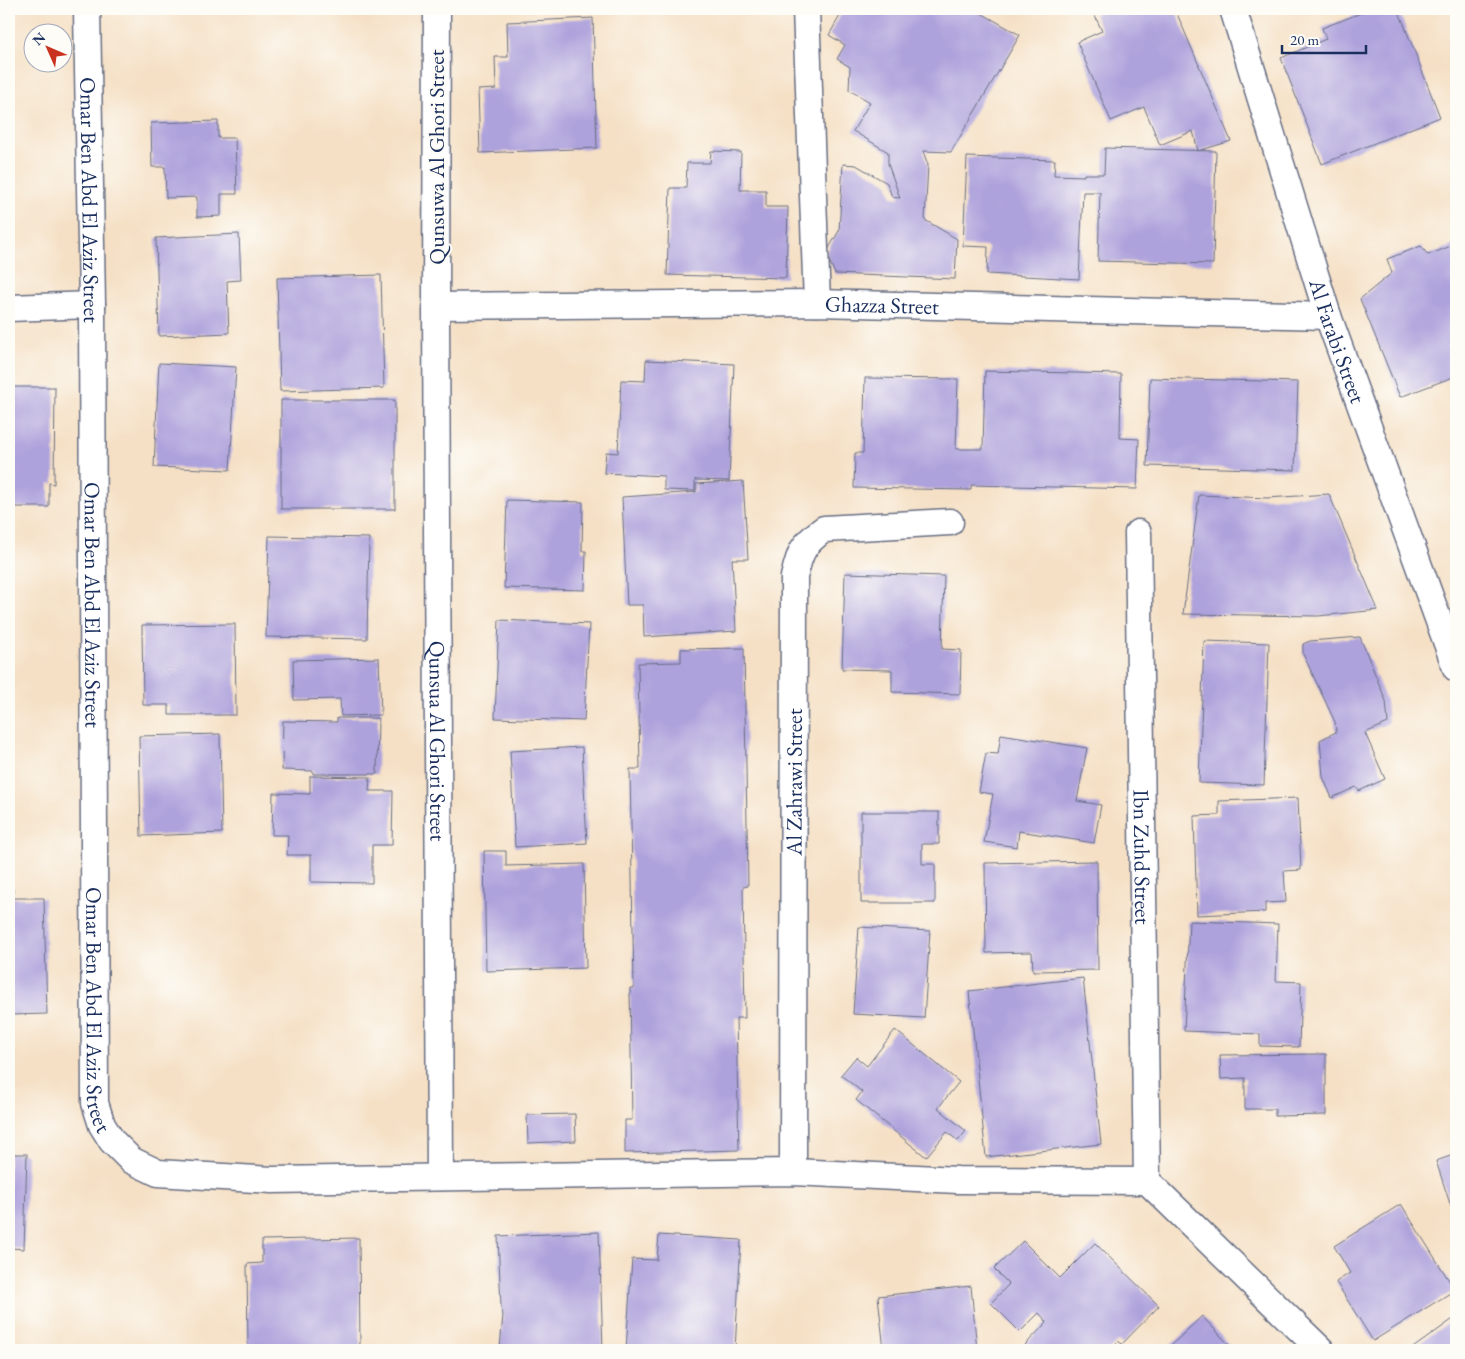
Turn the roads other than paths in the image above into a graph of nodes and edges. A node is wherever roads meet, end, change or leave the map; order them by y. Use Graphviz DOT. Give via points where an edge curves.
graph roads {
  1 [pos="87,9"];
  2 [pos="437,9"];
  3 [pos="806,9"];
  4 [pos="1233,9"];
  5 [pos="817,303"];
  6 [pos="92,305"];
  7 [pos="436,306"];
  8 [pos="9,308"];
  9 [pos="1328,316"];
  10 [pos="950,522"];
  11 [pos="1138,533"];
  12 [pos="1456,668"];
  13 [pos="794,1172"];
  14 [pos="440,1177"];
  15 [pos="1147,1180"];
  16 [pos="1322,1350"];
  1 -- 6 [label="street, Omar Ben Abd El Aziz Street"];
  2 -- 7 [label="street, Qunsuwa Al Ghori Street"];
  3 -- 5 [label="street"];
  4 -- 9 [label="street, Al Farabi Street"];
  5 -- 7 [label="street, Ghazza Street"];
  5 -- 9 [label="street, Ghazza Street"];
  6 -- 8 [label="street"];
  6 -- 14 [label="street, Omar Ben Abd El Aziz Street" via="95,1103 102,1125 112,1141 131,1160 158,1173 272,1180"];
  7 -- 14 [label="street, Qunsua Al Ghori Street"];
  9 -- 12 [label="street, Al Farabi Street"];
  10 -- 13 [label="street, Al Zahrawi Street" via="824,529 808,540 799,556 794,577"];
  11 -- 15 [label="street, Ibn Zuhd Street"];
  13 -- 14 [label="street"];
  13 -- 15 [label="street" via="958,1180"];
  15 -- 16 [label="street"];
}
